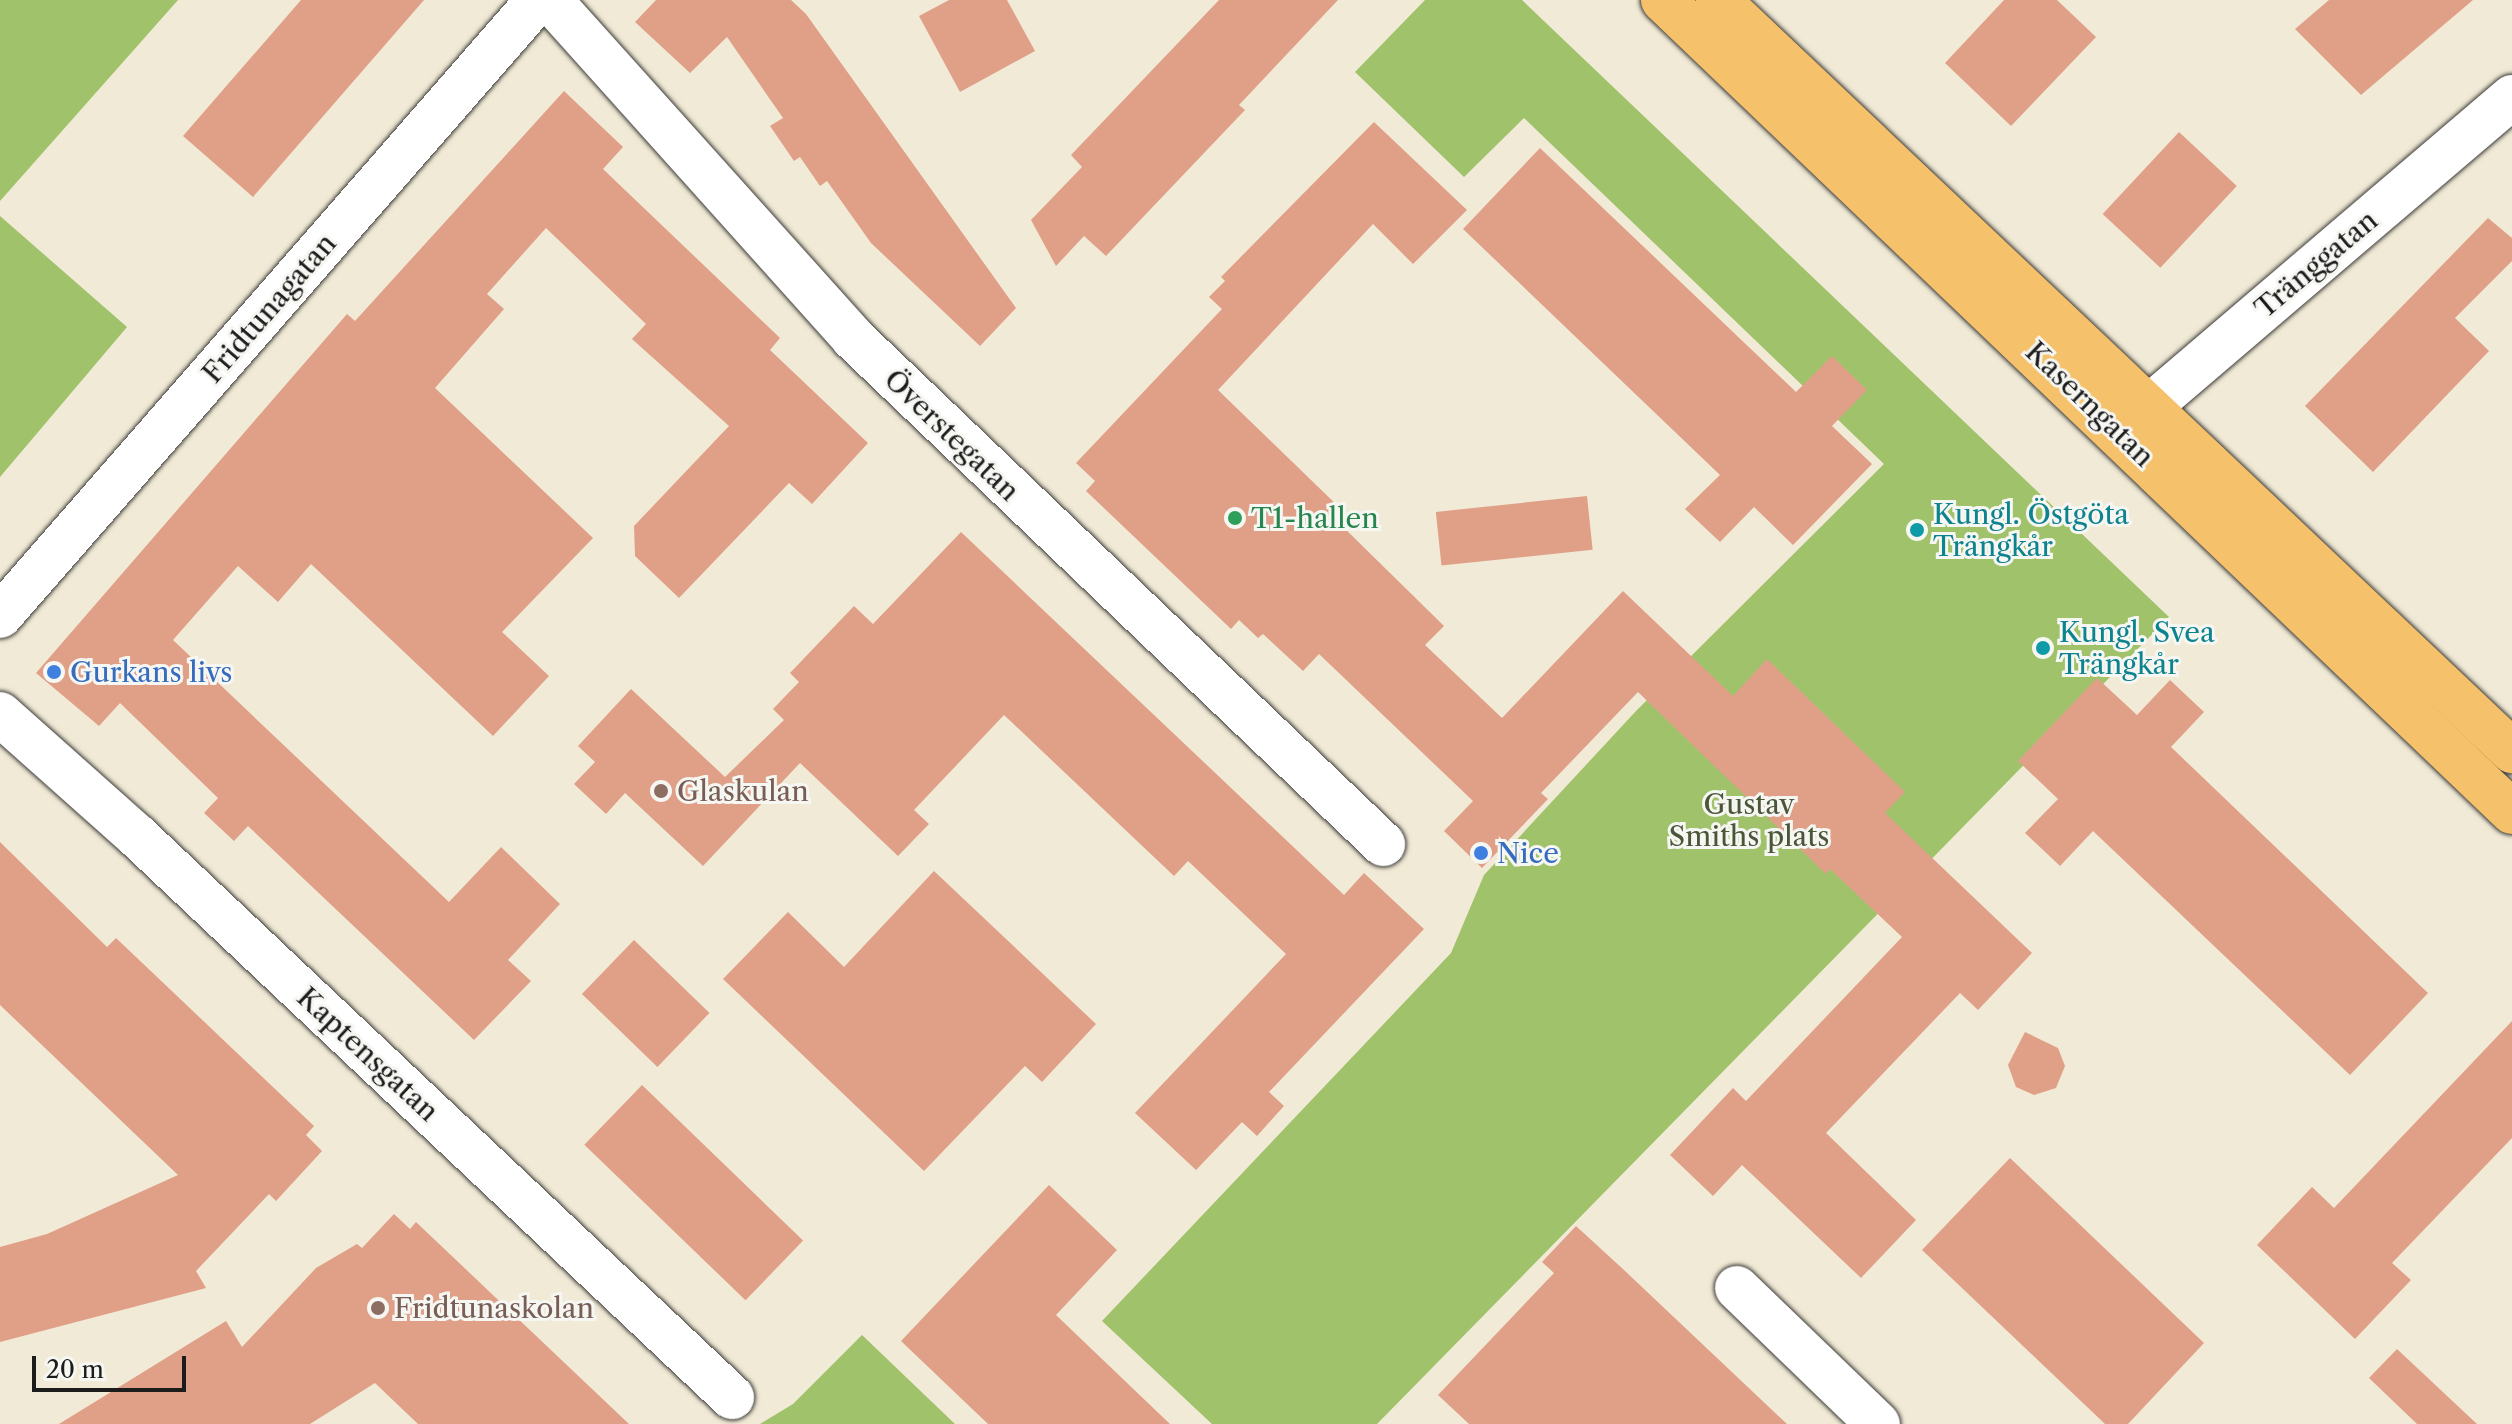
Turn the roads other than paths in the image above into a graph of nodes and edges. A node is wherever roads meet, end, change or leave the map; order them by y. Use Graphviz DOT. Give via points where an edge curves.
graph roads {
  1 [pos="538,0"];
  2 [pos="550,0"];
  3 [pos="1663,0"];
  4 [pos="1718,0"];
  5 [pos="2512,97"];
  6 [pos="2136,418"];
  7 [pos="0,616"];
  8 [pos="0,714"];
  9 [pos="2512,751"];
  10 [pos="2512,812"];
  11 [pos="1383,844"];
  12 [pos="1737,1288"];
  13 [pos="732,1397"];
  14 [pos="1878,1424"];
  1 -- 7 [label="street, Fridtunagatan"];
  2 -- 11 [label="street, Överstegatan" via="853,338"];
  3 -- 6 [label="main road, Kaserngatan"];
  4 -- 6 [label="main road, Kaserngatan"];
  5 -- 6 [label="street, Tränggatan"];
  6 -- 9 [label="main road, Kaserngatan"];
  6 -- 10 [label="main road, Kaserngatan"];
  8 -- 13 [label="street, Kaptensgatan" via="137,836"];
  12 -- 14 [label="street"];
}
